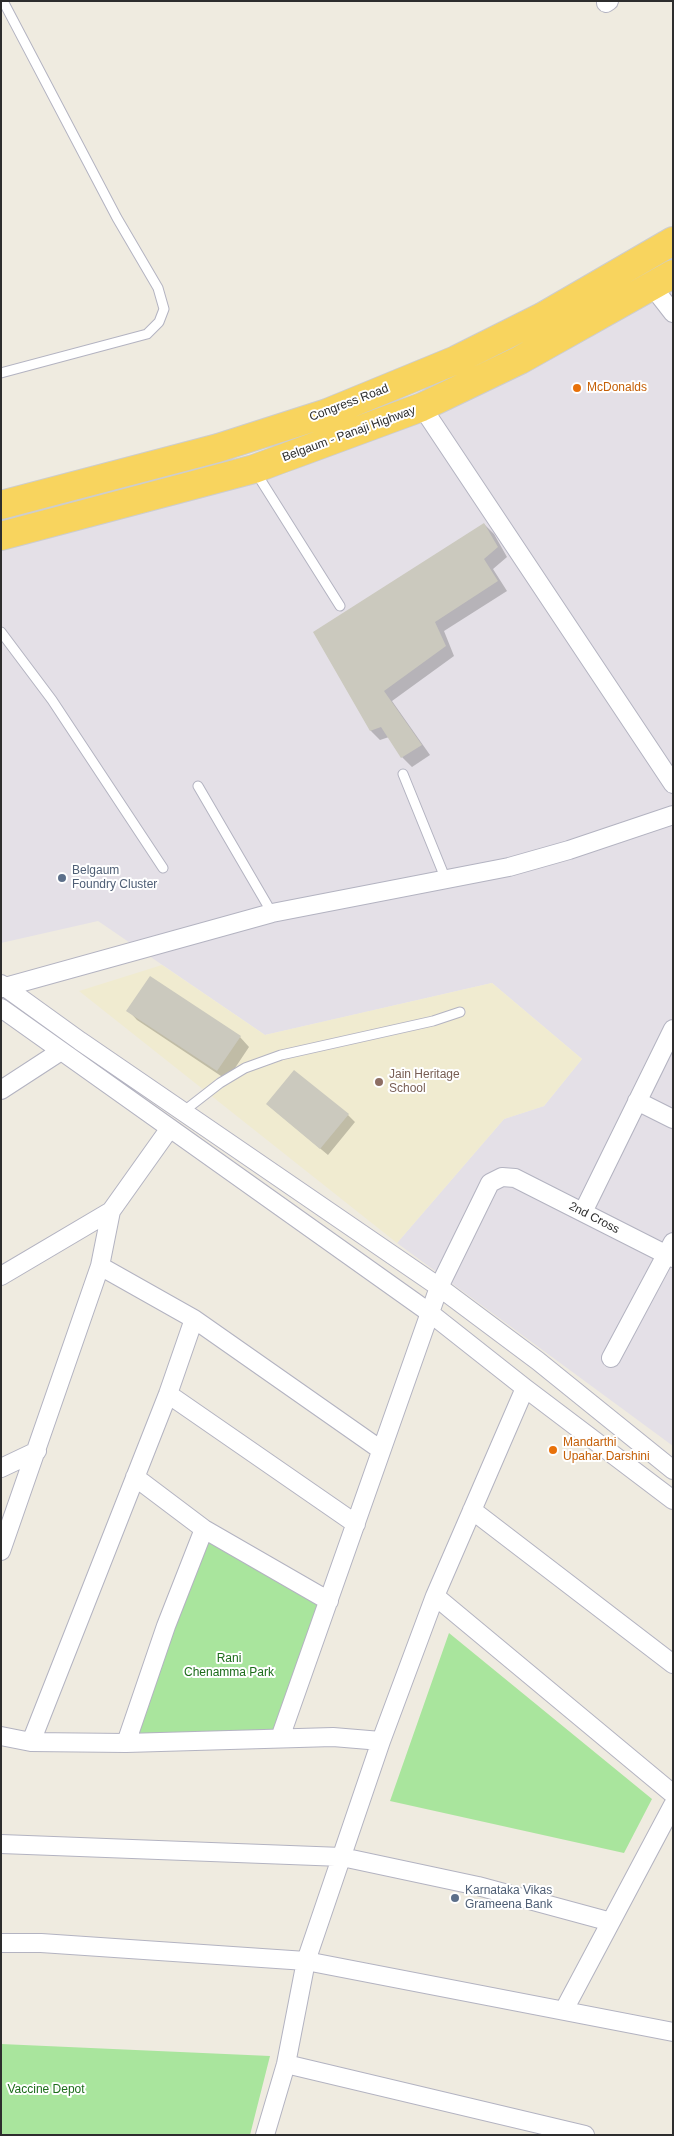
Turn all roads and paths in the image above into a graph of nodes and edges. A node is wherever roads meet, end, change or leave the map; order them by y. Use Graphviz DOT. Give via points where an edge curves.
graph roads {
  1 [pos="3,3"];
  2 [pos="673,241"];
  3 [pos="663,280"];
  4 [pos="673,313"];
  5 [pos="1,372"];
  6 [pos="422,407"];
  7 [pos="254,469"];
  8 [pos="1,505"];
  9 [pos="1,536"];
  10 [pos="340,606"];
  11 [pos="1,632"];
  12 [pos="403,774"];
  13 [pos="673,784"];
  14 [pos="198,786"];
  15 [pos="673,816"];
  16 [pos="163,868"];
  17 [pos="446,880"];
  18 [pos="272,914"];
  19 [pos="2,986"];
  20 [pos="1,1008"];
  21 [pos="460,1012"];
  22 [pos="673,1029"];
  23 [pos="61,1051"];
  24 [pos="1,1090"];
  25 [pos="637,1101"];
  26 [pos="184,1111"];
  27 [pos="673,1119"];
  28 [pos="170,1128"];
  29 [pos="111,1211"];
  30 [pos="583,1212"];
  31 [pos="670,1252"];
  32 [pos="100,1266"];
  33 [pos="1,1276"];
  34 [pos="440,1287"];
  35 [pos="430,1313"];
  36 [pos="194,1319"];
  37 [pos="611,1358"];
  38 [pos="525,1388"];
  39 [pos="168,1394"];
  40 [pos="381,1450"];
  41 [pos="37,1451"];
  42 [pos="1,1468"];
  43 [pos="673,1470"];
  44 [pos="135,1477"];
  45 [pos="673,1500"];
  46 [pos="472,1510"];
  47 [pos="356,1524"];
  48 [pos="204,1529"];
  49 [pos="1,1551"];
  50 [pos="435,1596"];
  51 [pos="330,1601"];
  52 [pos="673,1664"];
  53 [pos="1,1736"];
  54 [pos="280,1738"];
  55 [pos="381,1741"];
  56 [pos="31,1742"];
  57 [pos="126,1743"];
  58 [pos="673,1794"];
  59 [pos="673,1805"];
  60 [pos="1,1844"];
  61 [pos="342,1857"];
  62 [pos="611,1922"];
  63 [pos="1,1943"];
  64 [pos="306,1961"];
  65 [pos="564,2010"];
  66 [pos="672,2030"];
  67 [pos="286,2064"];
  68 [pos="265,2135"];
  69 [pos="585,2135"];
  1 -- 5 [label="lane" via="117,218 158,288 164,310 148,334"];
  2 -- 8 [label="highway, Congress Road" via="542,317 474,352 327,413 218,448"];
  3 -- 4 [label="street"];
  3 -- 6 [label="highway, Belgaum - Panaji Highway" via="520,360"];
  6 -- 7 [label="highway, Belgaum - Panaji Highway"];
  6 -- 13 [label="street"];
  7 -- 9 [label="highway, Belgaum - Panaji Highway"];
  7 -- 10 [label="lane"];
  11 -- 16 [label="lane" via="52,700"];
  12 -- 17 [label="lane"];
  14 -- 18 [label="lane"];
  15 -- 17 [label="street" via="535,860"];
  17 -- 18 [label="street"];
  18 -- 19 [label="street"];
  19 -- 26 [label="street"];
  20 -- 23 [label="street"];
  21 -- 26 [label="lane" via="281,1055 245,1068"];
  22 -- 25 [label="street"];
  23 -- 24 [label="street"];
  23 -- 28 [label="street"];
  25 -- 27 [label="street"];
  25 -- 30 [label="street"];
  26 -- 34 [label="street"];
  28 -- 29 [label="street"];
  28 -- 35 [label="street"];
  29 -- 32 [label="street"];
  29 -- 33 [label="street"];
  30 -- 31 [label="street, 2nd Cross"];
  30 -- 34 [label="street, 2nd Cross" via="515,1178 502,1177 490,1183"];
  31 -- 37 [label="street"];
  32 -- 36 [label="street"];
  32 -- 41 [label="street"];
  34 -- 35 [label="street"];
  34 -- 43 [label="street"];
  35 -- 38 [label="street"];
  35 -- 40 [label="street"];
  36 -- 39 [label="street"];
  36 -- 40 [label="street"];
  38 -- 45 [label="street"];
  38 -- 46 [label="street"];
  39 -- 44 [label="street"];
  39 -- 47 [label="street"];
  40 -- 47 [label="street"];
  41 -- 42 [label="street"];
  41 -- 49 [label="street"];
  44 -- 48 [label="street"];
  44 -- 56 [label="street"];
  46 -- 50 [label="street"];
  46 -- 52 [label="street"];
  47 -- 51 [label="street"];
  48 -- 51 [label="street"];
  48 -- 57 [label="street"];
  50 -- 55 [label="street"];
  50 -- 58 [label="street"];
  51 -- 54 [label="street"];
  53 -- 56 [label="street"];
  54 -- 55 [label="street" via="333,1737"];
  54 -- 57 [label="street"];
  55 -- 61 [label="street"];
  56 -- 57 [label="street"];
  59 -- 62 [label="street"];
  60 -- 61 [label="street"];
  61 -- 62 [label="street" via="478,1886"];
  61 -- 64 [label="street"];
  62 -- 65 [label="street"];
  63 -- 64 [label="street"];
  64 -- 65 [label="street"];
  64 -- 67 [label="street"];
  65 -- 66 [label="street"];
  67 -- 68 [label="street"];
  67 -- 69 [label="street"];
}
